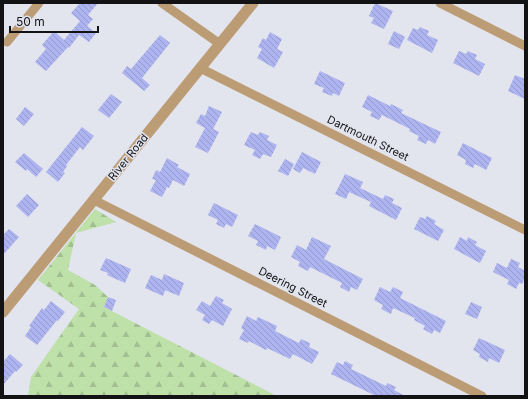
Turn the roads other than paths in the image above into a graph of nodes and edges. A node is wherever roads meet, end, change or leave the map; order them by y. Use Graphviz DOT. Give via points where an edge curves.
graph roads {
  1 [pos="39,3"];
  2 [pos="162,3"];
  3 [pos="254,3"];
  4 [pos="440,3"];
  5 [pos="8,42"];
  6 [pos="220,44"];
  7 [pos="525,46"];
  8 [pos="200,68"];
  9 [pos="94,200"];
  10 [pos="525,230"];
  11 [pos="3,312"];
  12 [pos="482,396"];
  1 -- 5 [label="street"];
  2 -- 6 [label="street"];
  3 -- 6 [label="street, River Road"];
  4 -- 7 [label="street"];
  6 -- 8 [label="street, River Road"];
  8 -- 9 [label="street, River Road"];
  8 -- 10 [label="street, Dartmouth Street"];
  9 -- 11 [label="street, River Road"];
  9 -- 12 [label="street, Deering Street"];
}
